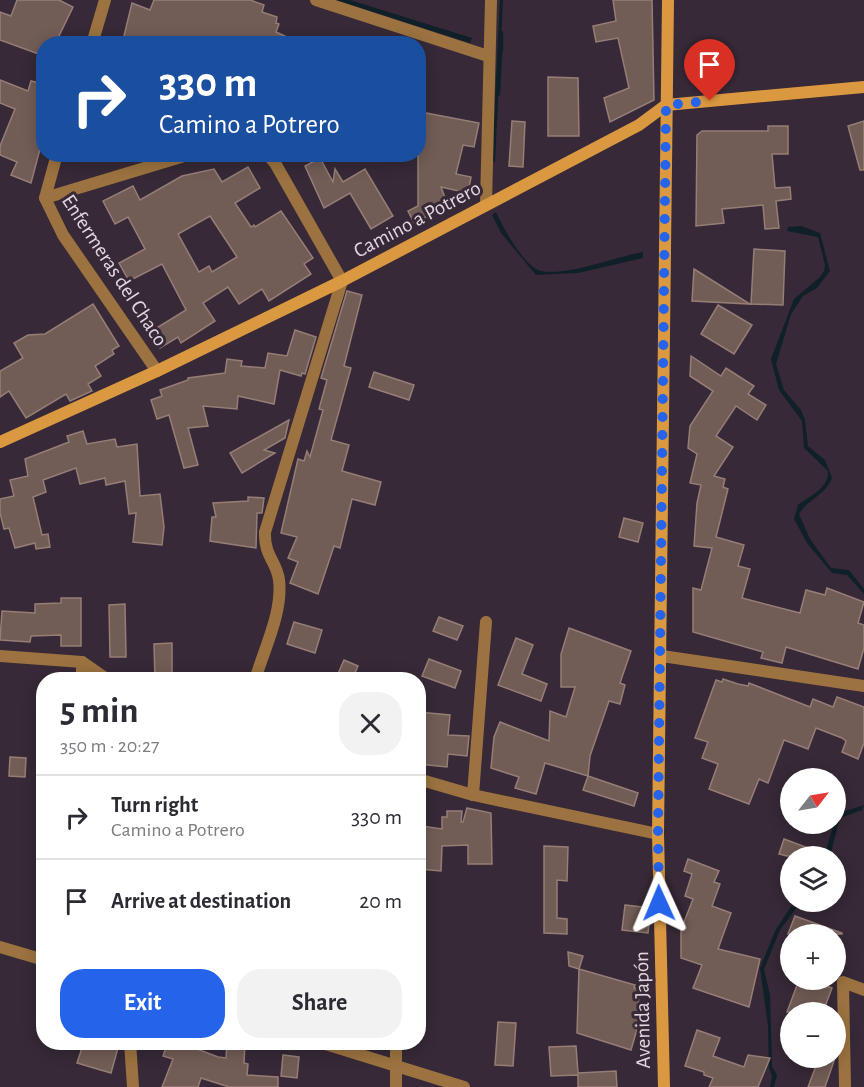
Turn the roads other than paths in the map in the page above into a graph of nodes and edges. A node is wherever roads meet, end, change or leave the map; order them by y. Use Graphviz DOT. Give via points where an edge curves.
graph roads {
  1 [pos="105,0"];
  2 [pos="316,0"];
  3 [pos="491,0"];
  4 [pos="668,0"];
  5 [pos="94,36"];
  6 [pos="488,56"];
  7 [pos="864,87"];
  8 [pos="666,105"];
  9 [pos="55,162"];
  10 [pos="164,162"];
  11 [pos="274,162"];
  12 [pos="45,198"];
  13 [pos="486,204"];
  14 [pos="342,281"];
  15 [pos="157,371"];
  16 [pos="0,442"];
  17 [pos="486,622"];
  18 [pos="0,656"];
  19 [pos="662,656"];
  20 [pos="82,662"];
  21 [pos="82,672"];
  22 [pos="96,672"];
  23 [pos="257,672"];
  24 [pos="864,686"];
  25 [pos="426,781"];
  26 [pos="473,795"];
  27 [pos="658,834"];
  28 [pos="0,947"];
  29 [pos="36,958"];
  30 [pos="864,990"];
  31 [pos="131,1050"];
  32 [pos="345,1050"];
  33 [pos="396,1050"];
  34 [pos="396,1066"];
  35 [pos="133,1087"];
  36 [pos="396,1087"];
  37 [pos="464,1087"];
  38 [pos="664,1087"];
  39 [pos="845,1087"];
  1 -- 5 [label="street"];
  2 -- 6 [label="street"];
  3 -- 6 [label="street"];
  4 -- 8 [label="street, Avenida Japón"];
  6 -- 13 [label="street"];
  7 -- 8 [label="street"];
  8 -- 13 [label="street, Camino a Potrero" via="639,125"];
  8 -- 19 [label="street, Avenida Japón"];
  9 -- 12 [label="street, Enfermeras del Chaco"];
  10 -- 12 [label="street"];
  11 -- 14 [label="street"];
  12 -- 15 [label="street, Enfermeras del Chaco" via="63,235"];
  13 -- 14 [label="street, Camino a Potrero"];
  14 -- 15 [label="street, Camino a Potrero"];
  14 -- 23 [label="street" via="265,532 264,546 278,574 278,604"];
  15 -- 16 [label="street, Camino a Potrero"];
  17 -- 26 [label="street"];
  18 -- 20 [label="street"];
  19 -- 24 [label="street"];
  19 -- 27 [label="street, Avenida Japón"];
  20 -- 21 [label="street"];
  20 -- 22 [label="street"];
  25 -- 26 [label="street"];
  26 -- 27 [label="street"];
  27 -- 38 [label="street, Avenida Japón"];
  28 -- 29 [label="street"];
  30 -- 39 [label="street" via="843,982"];
  31 -- 35 [label="street"];
  32 -- 34 [label="street"];
  33 -- 34 [label="street"];
  34 -- 36 [label="street"];
  34 -- 37 [label="street"];
}
